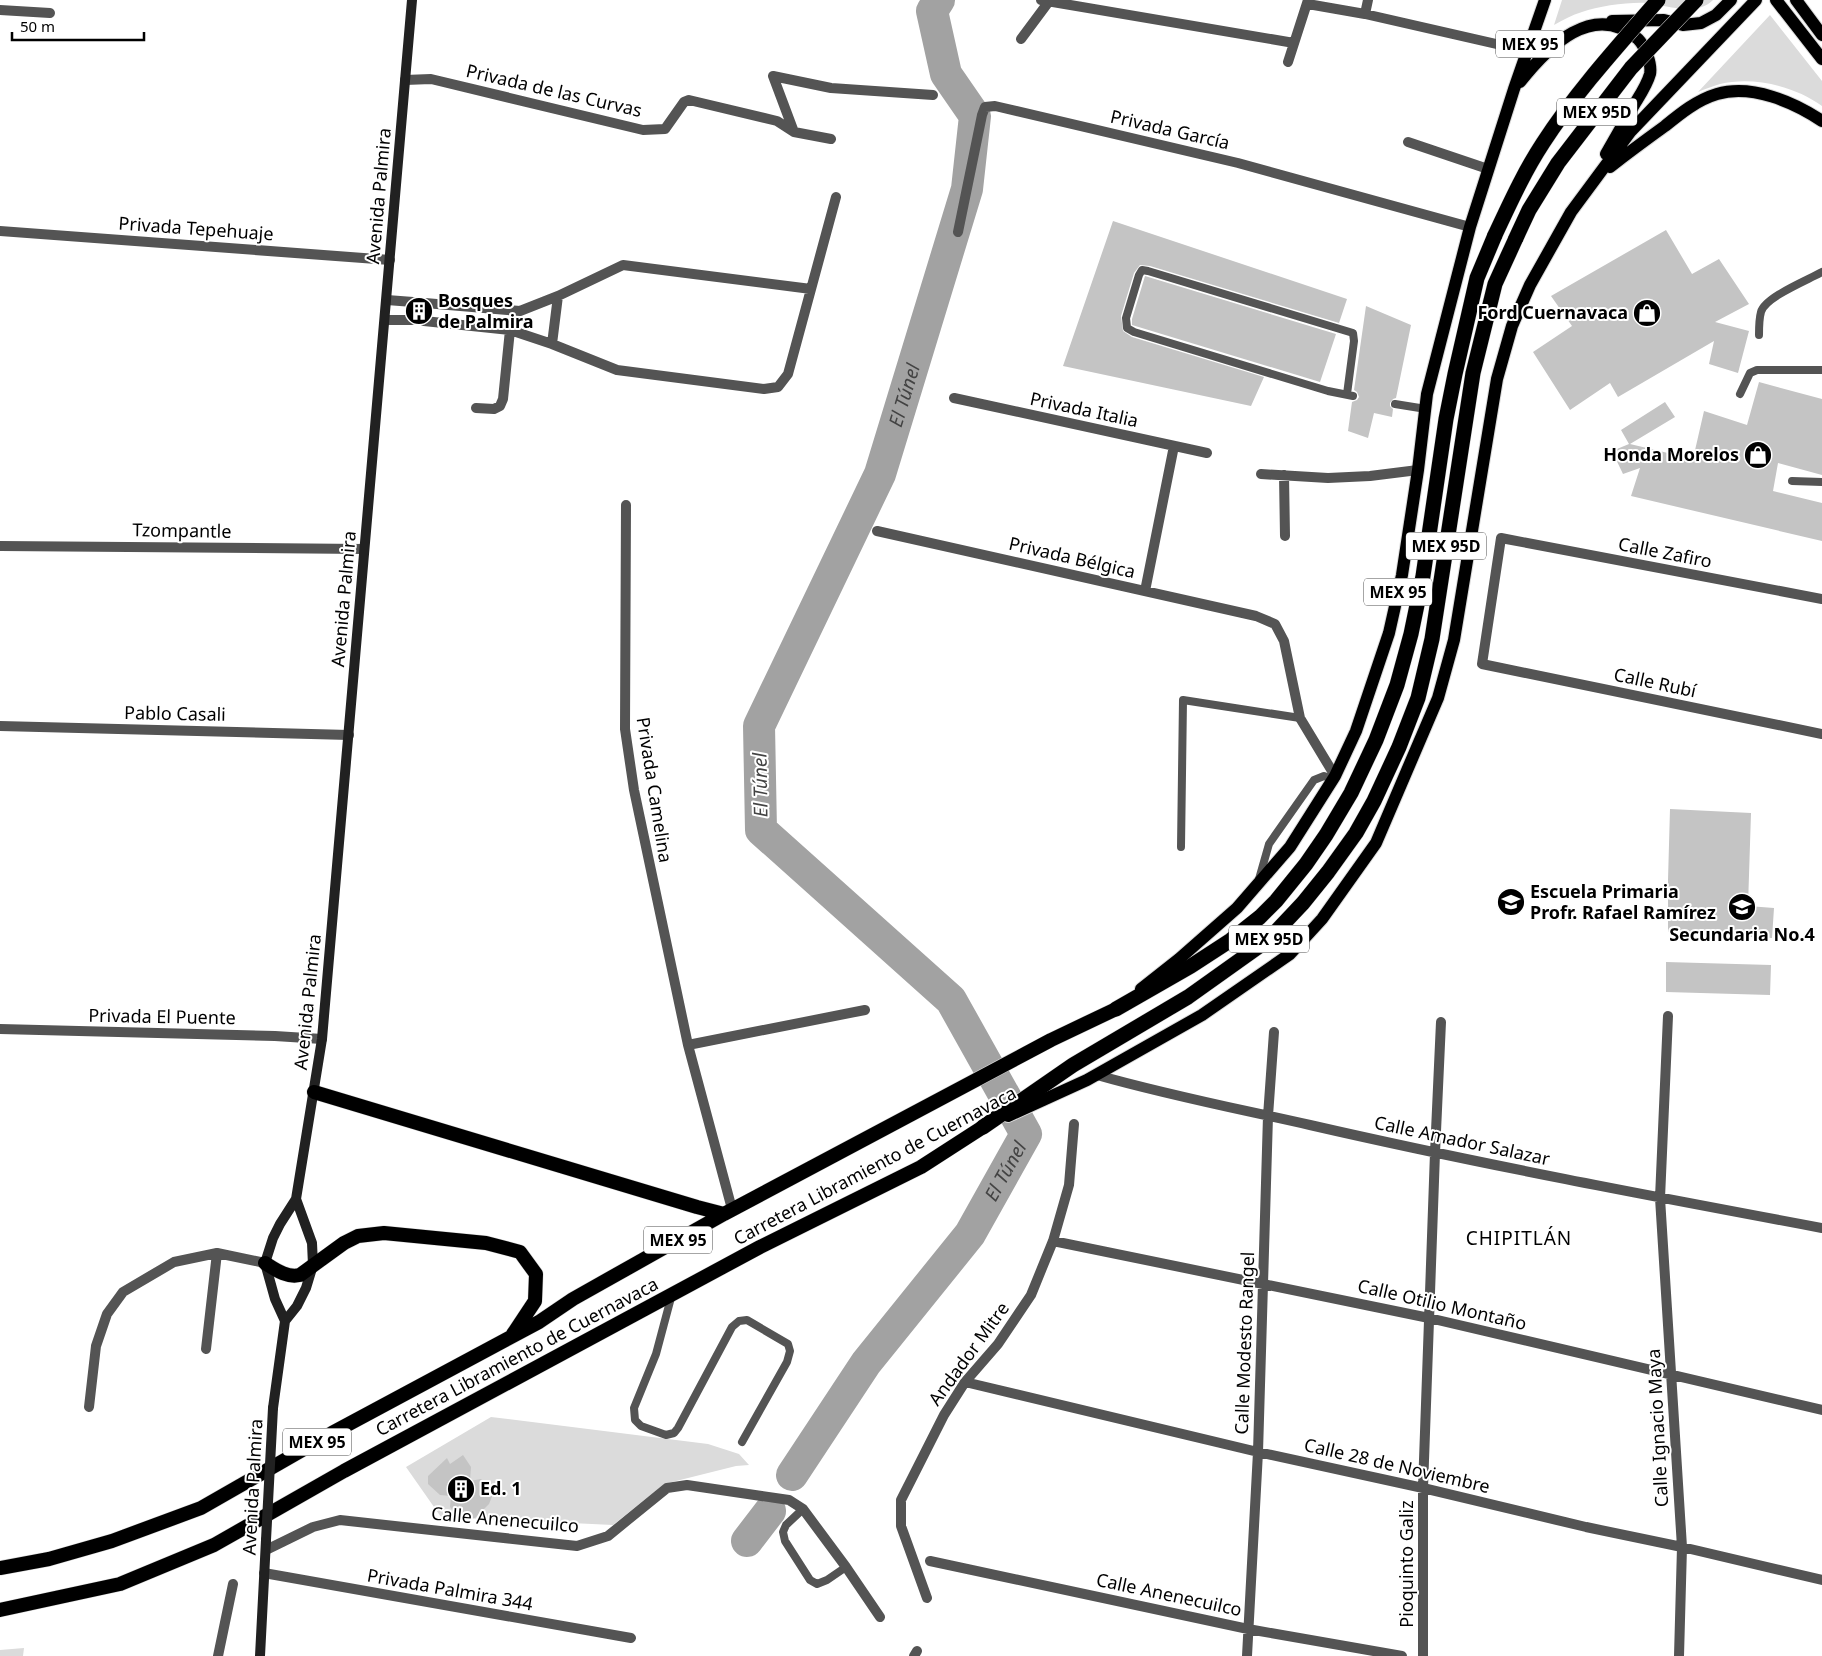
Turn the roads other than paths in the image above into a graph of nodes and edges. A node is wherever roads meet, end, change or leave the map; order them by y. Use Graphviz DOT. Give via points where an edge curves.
graph roads {
  1 [pos="24,0"];
  2 [pos="412,0"];
  3 [pos="1047,0"];
  4 [pos="1368,0"];
  5 [pos="1545,0"];
  6 [pos="1658,0"];
  7 [pos="1696,0"];
  8 [pos="1730,0"];
  9 [pos="1756,0"];
  10 [pos="1776,0"];
  11 [pos="1796,0"];
  12 [pos="1308,2"];
  13 [pos="0,10"];
  14 [pos="23,11"];
  15 [pos="50,13"];
  16 [pos="1365,14"];
  17 [pos="1605,22"];
  18 [pos="1822,35"];
  19 [pos="1021,38"];
  20 [pos="1294,44"];
  21 [pos="1528,51"];
  22 [pos="1822,59"];
  23 [pos="1288,62"];
  24 [pos="405,80"];
  25 [pos="1514,89"];
  26 [pos="933,95"];
  27 [pos="1822,121"];
  28 [pos="794,132"];
  29 [pos="831,139"];
  30 [pos="1408,142"];
  31 [pos="1488,169"];
  32 [pos="1598,177"];
  33 [pos="836,197"];
  34 [pos="1571,212"];
  35 [pos="1470,227"];
  36 [pos="0,232"];
  37 [pos="958,232"];
  38 [pos="390,260"];
  39 [pos="1822,272"];
  40 [pos="811,289"];
  41 [pos="558,296"];
  42 [pos="387,300"];
  43 [pos="413,302"];
  44 [pos="425,303"];
  45 [pos="385,320"];
  46 [pos="412,320"];
  47 [pos="424,321"];
  48 [pos="510,330"];
  49 [pos="1759,335"];
  50 [pos="552,344"];
  51 [pos="1822,370"];
  52 [pos="1740,394"];
  53 [pos="1350,395"];
  54 [pos="954,398"];
  55 [pos="1394,404"];
  56 [pos="476,408"];
  57 [pos="1426,409"];
  58 [pos="1174,446"];
  59 [pos="1207,453"];
  60 [pos="1418,470"];
  61 [pos="1261,474"];
  62 [pos="1284,475"];
  63 [pos="1792,481"];
  64 [pos="1822,482"];
  65 [pos="626,505"];
  66 [pos="877,531"];
  67 [pos="1286,536"];
  68 [pos="0,546"];
  69 [pos="364,549"];
  70 [pos="1146,591"];
  71 [pos="1822,599"];
  72 [pos="1482,664"];
  73 [pos="1300,718"];
  74 [pos="0,726"];
  75 [pos="1822,734"];
  76 [pos="349,735"];
  77 [pos="1334,778"];
  78 [pos="1181,847"];
  79 [pos="1258,882"];
  80 [pos="1116,1009"];
  81 [pos="865,1010"];
  82 [pos="1668,1016"];
  83 [pos="1441,1022"];
  84 [pos="0,1029"];
  85 [pos="1274,1032"];
  86 [pos="322,1039"];
  87 [pos="688,1045"];
  88 [pos="1092,1077"];
  89 [pos="314,1092"];
  90 [pos="1268,1116"];
  91 [pos="1074,1124"];
  92 [pos="983,1127"];
  93 [pos="1435,1153"];
  94 [pos="1660,1198"];
  95 [pos="296,1200"];
  96 [pos="728,1212"];
  97 [pos="1822,1228"];
  98 [pos="1053,1241"];
  99 [pos="218,1253"];
  100 [pos="265,1263"];
  101 [pos="312,1265"];
  102 [pos="1263,1283"];
  103 [pos="672,1294"];
  104 [pos="1429,1318"];
  105 [pos="285,1321"];
  106 [pos="511,1336"];
  107 [pos="206,1349"];
  108 [pos="1672,1375"];
  109 [pos="965,1382"];
  110 [pos="89,1407"];
  111 [pos="1822,1410"];
  112 [pos="742,1442"];
  113 [pos="1258,1452"];
  114 [pos="1423,1488"];
  115 [pos="803,1509"];
  116 [pos="266,1545"];
  117 [pos="1682,1547"];
  118 [pos="930,1561"];
  119 [pos="846,1567"];
  120 [pos="0,1568"];
  121 [pos="264,1573"];
  122 [pos="1822,1580"];
  123 [pos="233,1584"];
  124 [pos="927,1598"];
  125 [pos="0,1610"];
  126 [pos="880,1617"];
  127 [pos="1248,1629"];
  128 [pos="631,1638"];
  129 [pos="218,1656"];
  130 [pos="260,1656"];
  131 [pos="1247,1656"];
  132 [pos="1402,1656"];
  133 [pos="1424,1656"];
  134 [pos="1679,1656"];
  1 -- 14 [label="street"];
  2 -- 24 [label="main road, Avenida Palmira"];
  3 -- 19 [label="street"];
  3 -- 20 [label="street"];
  4 -- 16 [label="street"];
  5 -- 21 [label="main road, Carretera Libramiento de Cuernavaca / MEX 95"];
  6 -- 80 [label="highway, MEX 95D, bridge" via="1579,94 1543,143 1516,191 1477,278 1446,420 1412,634 1394,694 1351,793 1306,864 1260,917 1231,940"];
  7 -- 92 [label="highway, MEX 95D, bridge" via="1631,68 1558,163 1529,210 1495,284 1473,373 1432,639 1418,698 1374,801 1356,833 1308,897 1268,940 1188,997 1073,1065"];
  8 -- 17 [label="main road" via="1716,15 1701,22 1682,25 1664,20"];
  9 -- 32 [label="main road, Carretera Libramiento de Cuernavaca / MEX 95" via="1632,131"];
  10 -- 22 [label="main road"];
  11 -- 18 [label="main road"];
  12 -- 16 [label="street"];
  12 -- 20 [label="street"];
  13 -- 14 [label="street"];
  14 -- 15 [label="street"];
  16 -- 21 [label="street"];
  17 -- 25 [label="main road" via="1584,25 1561,38"];
  17 -- 34 [label="main road" via="1622,28 1639,40 1648,56 1650,73"];
  20 -- 23 [label="street"];
  21 -- 25 [label="main road, Carretera Libramiento de Cuernavaca / MEX 95"];
  24 -- 28 [label="street, Privada de las Curvas" via="431,79 643,130 666,129 684,102 689,100 777,121"];
  24 -- 38 [label="main road, Avenida Palmira"];
  25 -- 31 [label="main road, Carretera Libramiento de Cuernavaca / MEX 95"];
  26 -- 28 [label="street" via="830,88 773,76"];
  27 -- 32 [label="main road" via="1801,108 1762,93 1718,94 1694,104"];
  28 -- 29 [label="street, Privada de las Curvas"];
  30 -- 31 [label="street"];
  31 -- 35 [label="main road, Carretera Libramiento de Cuernavaca / MEX 95"];
  32 -- 34 [label="main road, Carretera Libramiento de Cuernavaca / MEX 95"];
  33 -- 40 [label="street"];
  34 -- 88 [label="main road, Carretera Libramiento de Cuernavaca / MEX 95" via="1533,278 1512,326 1497,379 1454,640 1438,698 1420,745 1376,843 1322,919 1290,954 1202,1015"];
  35 -- 37 [label="street, Privada García" via="1238,163 995,106 985,108 982,115"];
  35 -- 57 [label="main road, Carretera Libramiento de Cuernavaca / MEX 95" via="1427,394"];
  36 -- 38 [label="street, Privada Tepehuaje"];
  38 -- 42 [label="main road, Avenida Palmira"];
  39 -- 49 [label="lane" via="1764,305"];
  40 -- 41 [label="street" via="622,265"];
  40 -- 50 [label="street" via="788,374 778,387 617,370"];
  41 -- 44 [label="street" via="520,311"];
  41 -- 50 [label="street"];
  42 -- 43 [label="street"];
  42 -- 45 [label="main road, Avenida Palmira"];
  45 -- 46 [label="street"];
  45 -- 69 [label="main road, Avenida Palmira"];
  47 -- 48 [label="street"];
  48 -- 50 [label="street"];
  48 -- 56 [label="street" via="500,406"];
  51 -- 52 [label="lane" via="1757,370 1750,373"];
  53 -- 53 [label="lane" via="1134,332 1128,328 1126,318 1139,275 1142,270 1148,271 1353,333"];
  54 -- 58 [label="street, Privada Italia"];
  55 -- 57 [label="lane"];
  57 -- 60 [label="main road, Carretera Libramiento de Cuernavaca / MEX 95"];
  58 -- 59 [label="street, Privada Italia"];
  58 -- 70 [label="street, Privada Bélgica"];
  60 -- 62 [label="street" via="1328,478"];
  60 -- 77 [label="main road, Carretera Libramiento de Cuernavaca / MEX 95" via="1402,575 1389,633 1356,731"];
  61 -- 62 [label="street"];
  62 -- 67 [label="street"];
  63 -- 64 [label="lane"];
  65 -- 87 [label="street, Privada Camelina" via="625,729 634,790"];
  66 -- 70 [label="street, Privada Bélgica"];
  68 -- 69 [label="street, Tzompantle"];
  69 -- 76 [label="main road, Avenida Palmira"];
  70 -- 73 [label="street" via="1256,616 1275,624 1284,641"];
  71 -- 72 [label="street, Calle Zafiro" via="1501,538"];
  72 -- 75 [label="street, Calle Rubí"];
  73 -- 77 [label="street"];
  73 -- 78 [label="lane" via="1183,700"];
  74 -- 76 [label="street, Pablo Casali"];
  76 -- 86 [label="main road, Avenida Palmira"];
  77 -- 79 [label="main road, Carretera Libramiento de Cuernavaca / MEX 95" via="1290,847"];
  77 -- 79 [label="lane" via="1324,776 1314,780 1269,844"];
  79 -- 80 [label="main road, Carretera Libramiento de Cuernavaca / MEX 95" via="1237,908"];
  80 -- 96 [label="highway, Carretera Libramiento de Cuernavaca / MEX 95" via="1051,1040"];
  81 -- 87 [label="street"];
  82 -- 94 [label="street, Calle Ignacio Maya"];
  83 -- 93 [label="street, Pioquinto Galiz"];
  84 -- 86 [label="street, Privada El Puente"];
  85 -- 90 [label="street, Calle Modesto Rangel"];
  86 -- 89 [label="main road, Avenida Palmira"];
  87 -- 96 [label="street, Privada Camelina"];
  88 -- 90 [label="street, Calle Amador Salazar"];
  88 -- 92 [label="main road, Carretera Libramiento de Cuernavaca / MEX 95"];
  89 -- 95 [label="main road, Avenida Palmira"];
  89 -- 96 [label="highway" via="697,1207"];
  90 -- 93 [label="street, Calle Amador Salazar"];
  90 -- 102 [label="street, Calle Modesto Rangel"];
  91 -- 98 [label="street, Andador Mitre" via="1069,1186"];
  92 -- 103 [label="highway, Carretera Libramiento de Cuernavaca / MEX 95" via="921,1167"];
  93 -- 94 [label="street, Calle Amador Salazar"];
  93 -- 104 [label="street, Pioquinto Galiz"];
  94 -- 97 [label="street, Calle Amador Salazar"];
  94 -- 108 [label="street, Calle Ignacio Maya"];
  95 -- 100 [label="main road, Avenida Palmira" via="273,1238"];
  95 -- 101 [label="main road, Avenida Palmira" via="312,1243"];
  96 -- 106 [label="highway, Carretera Libramiento de Cuernavaca / MEX 95"];
  98 -- 102 [label="street, Calle Otilio Montaño"];
  98 -- 109 [label="street, Andador Mitre" via="1031,1295 998,1344"];
  99 -- 100 [label="street"];
  99 -- 107 [label="street"];
  99 -- 110 [label="street" via="174,1262 123,1292 107,1314 96,1346"];
  100 -- 101 [label="highway" via="293,1276"];
  100 -- 105 [label="main road"];
  101 -- 105 [label="main road, Avenida Palmira" via="306,1288"];
  101 -- 106 [label="highway" via="358,1236 384,1233 486,1243 520,1252 536,1274 535,1301"];
  102 -- 104 [label="street, Calle Otilio Montaño"];
  102 -- 113 [label="street, Calle Modesto Rangel"];
  103 -- 112 [label="lane" via="656,1354 634,1408 635,1420 641,1426 666,1435 674,1433 732,1327 747,1320 788,1344 790,1351"];
  103 -- 125 [label="highway, Carretera Libramiento de Cuernavaca / MEX 95" via="214,1545 120,1584"];
  104 -- 108 [label="street, Calle Otilio Montaño"];
  104 -- 114 [label="street, Pioquinto Galiz"];
  105 -- 116 [label="main road, Avenida Palmira, bridge" via="274,1408"];
  106 -- 120 [label="highway, Carretera Libramiento de Cuernavaca / MEX 95" via="201,1508 112,1541 49,1559"];
  108 -- 111 [label="street, Calle Otilio Montaño"];
  108 -- 117 [label="street, Calle Ignacio Maya"];
  109 -- 113 [label="street, Calle 28 de Noviembre"];
  109 -- 124 [label="street, Andador Mitre" via="944,1415 901,1500 900,1526"];
  113 -- 114 [label="street, Calle 28 de Noviembre"];
  113 -- 127 [label="street, Calle Modesto Rangel"];
  114 -- 117 [label="street, Calle 28 de Noviembre"];
  114 -- 133 [label="street, Pioquinto Galiz"];
  115 -- 116 [label="street, Calle Anenecuilco" via="789,1500 687,1485 666,1488 608,1536 578,1546 340,1520"];
  115 -- 119 [label="street, Calle Anenecuilco"];
  115 -- 119 [label="lane" via="783,1532 785,1541 810,1580 817,1584"];
  116 -- 121 [label="main road, Avenida Palmira"];
  117 -- 122 [label="street, Calle 28 de Noviembre"];
  117 -- 134 [label="street, Calle Ignacio Maya"];
  118 -- 127 [label="street, Calle Anenecuilco"];
  119 -- 126 [label="street, Calle Anenecuilco"];
  121 -- 128 [label="street, Privada Palmira 344"];
  121 -- 130 [label="main road, Avenida Palmira"];
  123 -- 129 [label="street"];
  127 -- 131 [label="street, Calle Modesto Rangel"];
  127 -- 132 [label="street, Calle Anenecuilco"];
}
